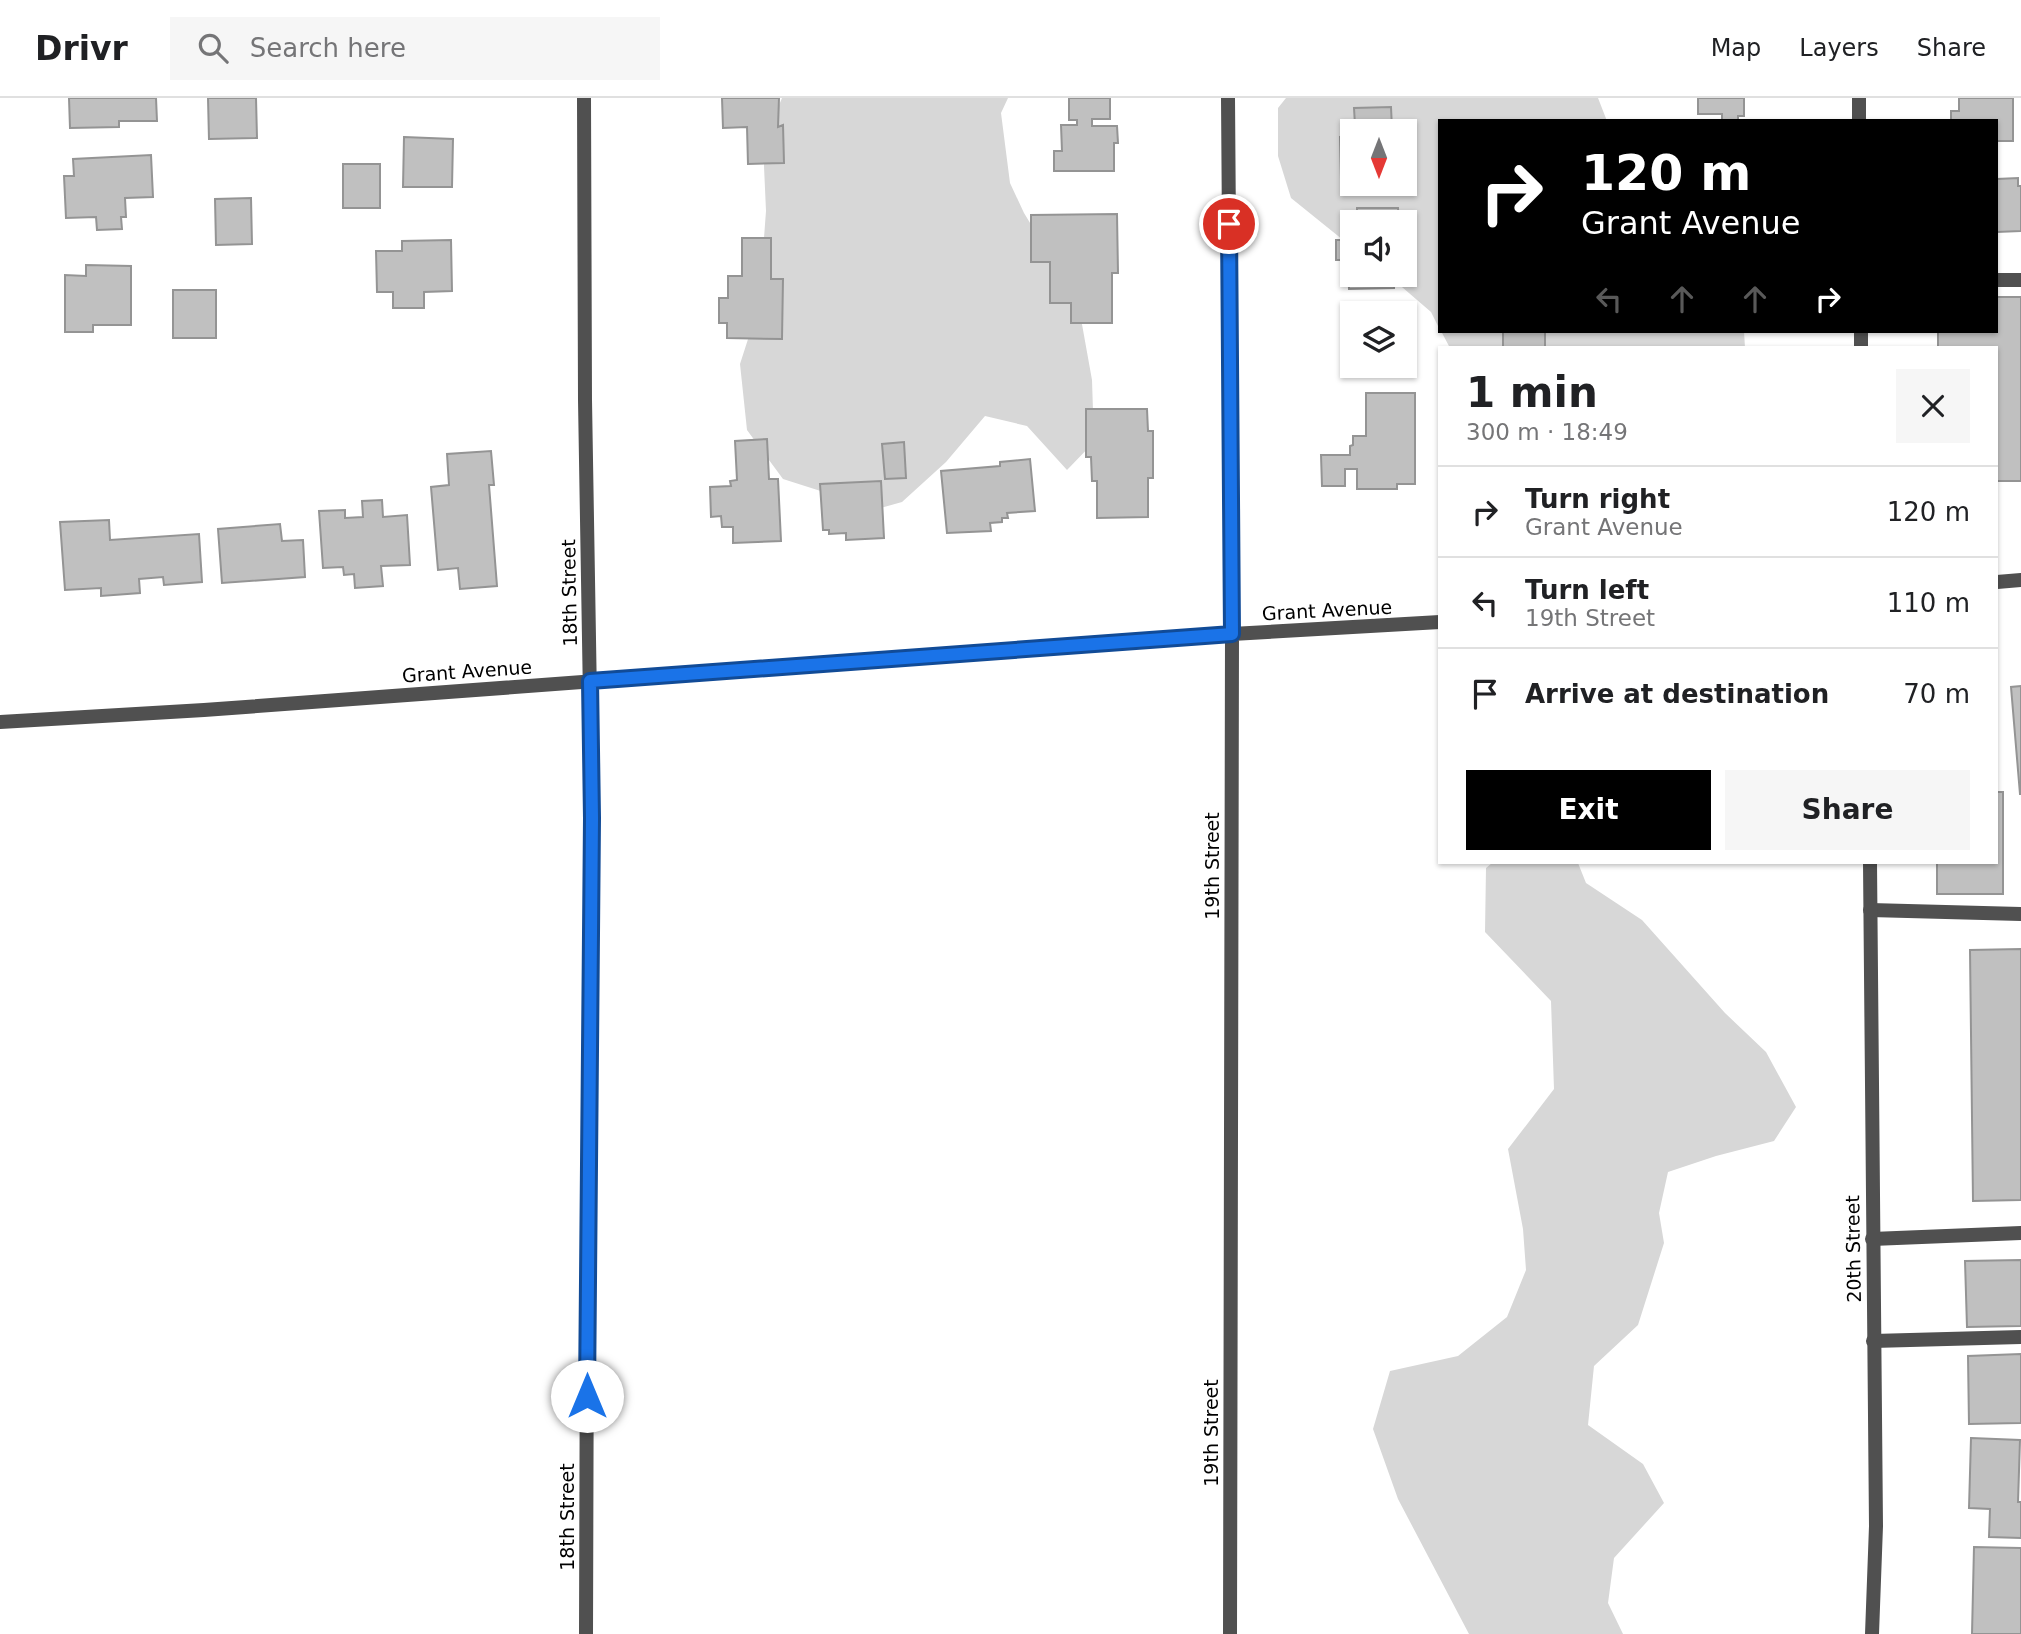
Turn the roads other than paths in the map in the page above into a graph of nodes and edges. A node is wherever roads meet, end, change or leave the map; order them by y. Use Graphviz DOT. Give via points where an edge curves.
graph roads {
  1 [pos="584,98"];
  2 [pos="1228,98"];
  3 [pos="1859,98"];
  4 [pos="1859,119"];
  5 [pos="1998,280"];
  6 [pos="2021,280"];
  7 [pos="2021,580"];
  8 [pos="1998,582"];
  9 [pos="1438,622"];
  10 [pos="1232,634"];
  11 [pos="590,681"];
  12 [pos="0,722"];
  13 [pos="1870,864"];
  14 [pos="1870,910"];
  15 [pos="2021,914"];
  16 [pos="2021,1233"];
  17 [pos="1872,1239"];
  18 [pos="2021,1337"];
  19 [pos="1873,1341"];
  20 [pos="586,1634"];
  21 [pos="1230,1634"];
  22 [pos="1872,1634"];
  1 -- 11 [label="street, 18th Street"];
  2 -- 10 [label="street, 19th Street"];
  3 -- 4 [label="street"];
  5 -- 6 [label="street"];
  7 -- 8 [label="street"];
  9 -- 10 [label="street, Grant Avenue"];
  10 -- 11 [label="street, Grant Avenue"];
  10 -- 21 [label="street, 19th Street"];
  11 -- 12 [label="street, Grant Avenue"];
  11 -- 20 [label="street, 18th Street"];
  13 -- 14 [label="street, 20th Street"];
  14 -- 15 [label="street"];
  14 -- 17 [label="street, 20th Street"];
  16 -- 17 [label="street"];
  17 -- 19 [label="street, 20th Street"];
  18 -- 19 [label="street"];
  19 -- 22 [label="street, 20th Street" via="1876,1538"];
}
